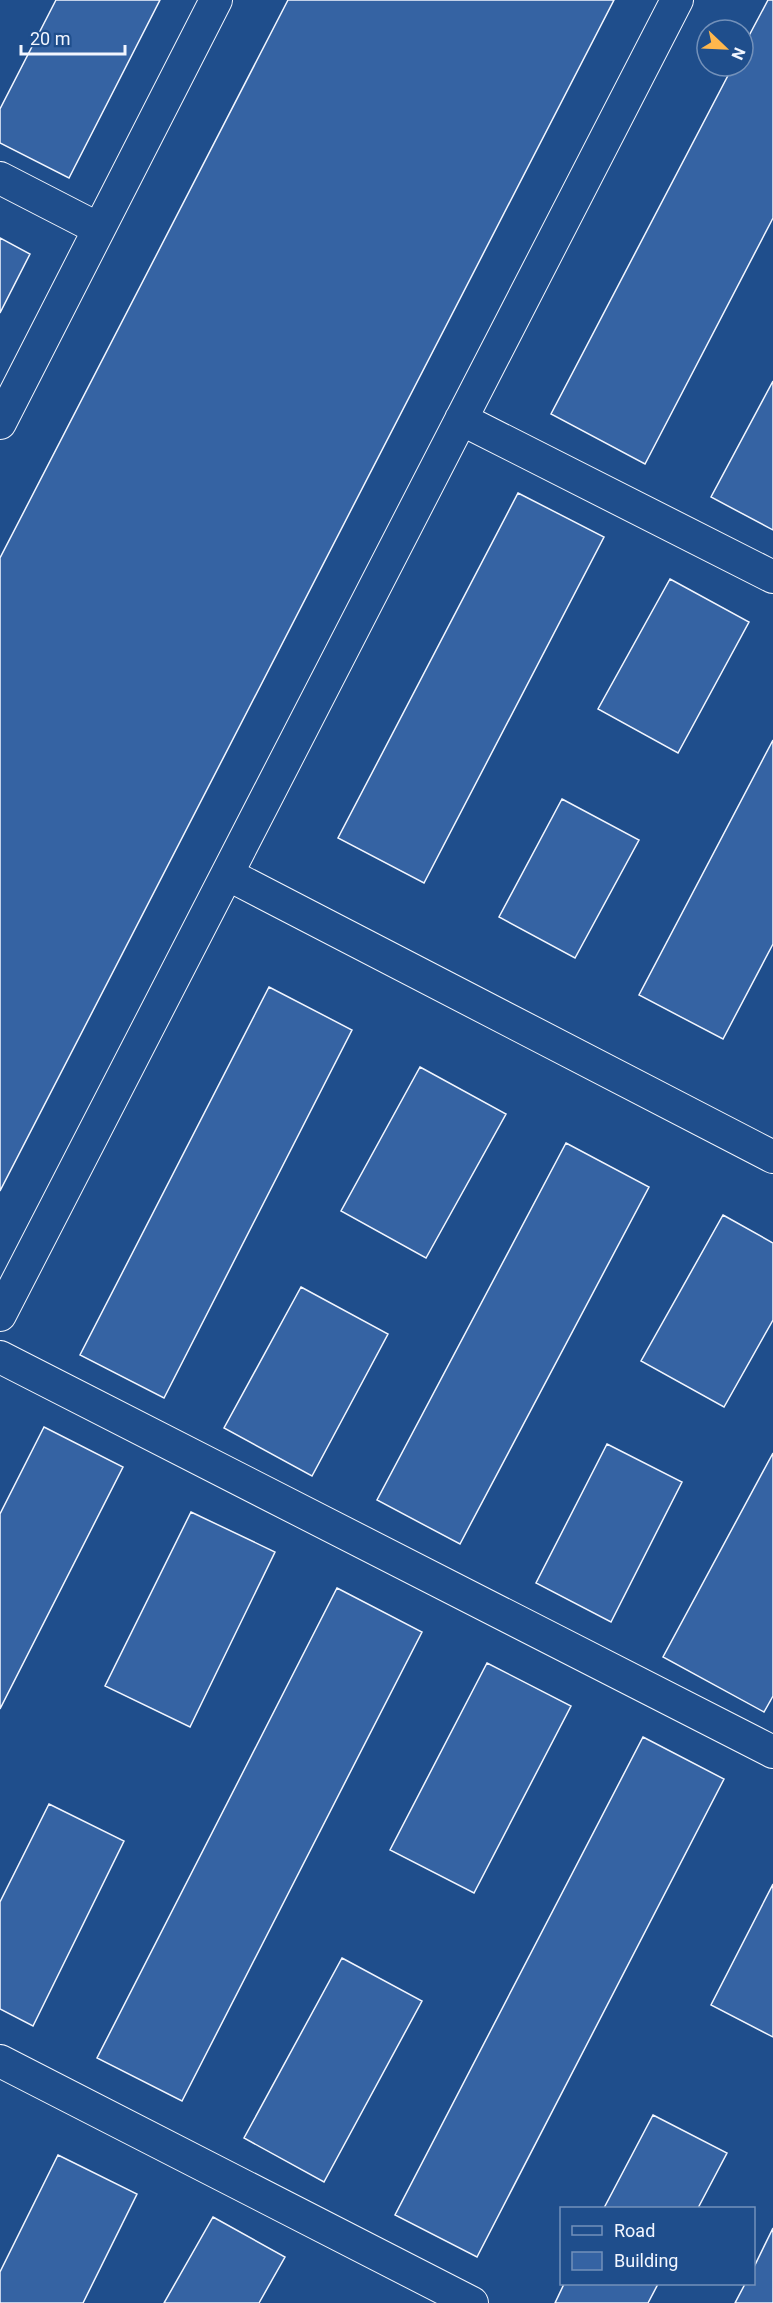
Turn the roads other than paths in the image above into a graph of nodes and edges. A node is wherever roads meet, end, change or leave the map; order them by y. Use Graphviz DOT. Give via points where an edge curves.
graph roads {
  1 [pos="216,0"];
  2 [pos="676,0"];
  3 [pos="0,178"];
  4 [pos="99,229"];
  5 [pos="461,418"];
  6 [pos="0,423"];
  7 [pos="773,578"];
  8 [pos="227,874"];
  9 [pos="773,1157"];
  10 [pos="0,1315"];
  11 [pos="0,1357"];
  12 [pos="773,1752"];
  13 [pos="0,2061"];
  14 [pos="472,2303"];
  1 -- 4 [label="street"];
  2 -- 5 [label="street"];
  3 -- 4 [label="street"];
  4 -- 6 [label="street"];
  5 -- 7 [label="street"];
  5 -- 8 [label="street"];
  8 -- 9 [label="street"];
  8 -- 10 [label="street"];
  11 -- 12 [label="street"];
  13 -- 14 [label="street"];
}
